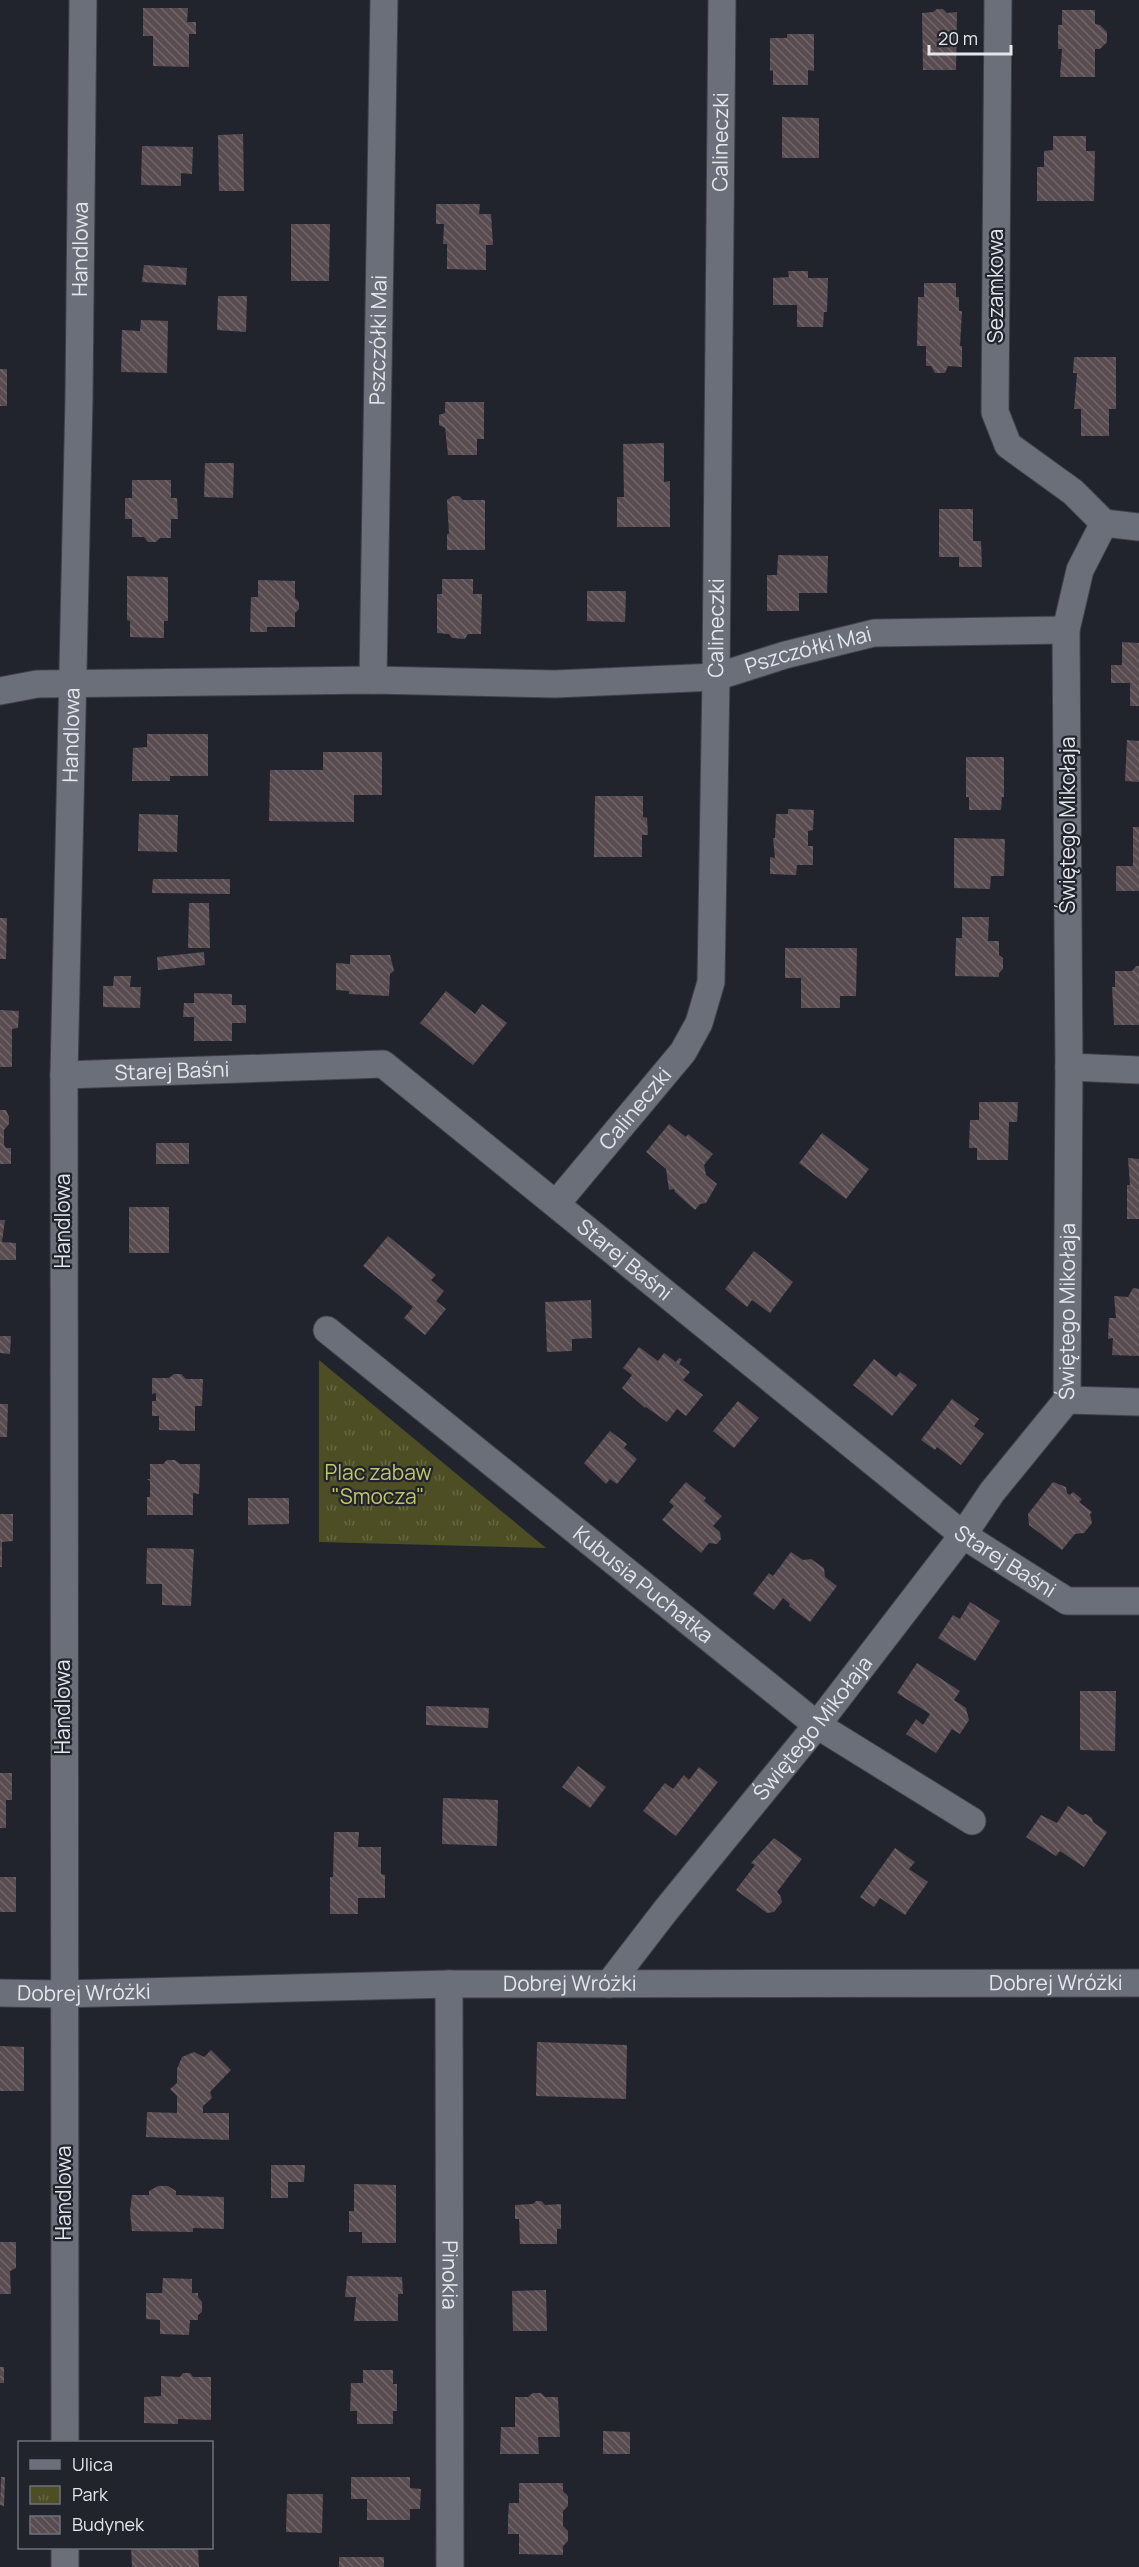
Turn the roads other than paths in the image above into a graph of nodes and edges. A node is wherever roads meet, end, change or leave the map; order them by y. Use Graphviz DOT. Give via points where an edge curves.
graph roads {
  1 [pos="83,0"];
  2 [pos="384,0"];
  3 [pos="722,0"];
  4 [pos="998,0"];
  5 [pos="1104,523"];
  6 [pos="1139,527"];
  7 [pos="1066,630"];
  8 [pos="716,678"];
  9 [pos="373,680"];
  10 [pos="73,684"];
  11 [pos="0,691"];
  12 [pos="1070,1067"];
  13 [pos="1139,1070"];
  14 [pos="64,1075"];
  15 [pos="556,1204"];
  16 [pos="327,1330"];
  17 [pos="1067,1400"];
  18 [pos="1139,1402"];
  19 [pos="963,1535"];
  20 [pos="1139,1601"];
  21 [pos="817,1725"];
  22 [pos="972,1821"];
  23 [pos="1139,1983"];
  24 [pos="449,1984"];
  25 [pos="609,1984"];
  26 [pos="0,1993"];
  27 [pos="63,1994"];
  28 [pos="65,2441"];
  29 [pos="65,2549"];
  30 [pos="66,2567"];
  31 [pos="450,2567"];
  1 -- 10 [label="street, Handlowa"];
  2 -- 9 [label="street, Pszczółki Mai"];
  3 -- 8 [label="street, Calineczki"];
  4 -- 5 [label="street, Sezamkowa" via="995,412 1008,445 1073,492"];
  5 -- 6 [label="street"];
  5 -- 7 [label="street, Świętego Mikołaja" via="1080,570"];
  7 -- 8 [label="street, Pszczółki Mai" via="874,633 785,655"];
  7 -- 12 [label="street, Świętego Mikołaja"];
  8 -- 9 [label="street, Pszczółki Mai" via="555,684"];
  8 -- 15 [label="street, Calineczki" via="711,981 699,1023 683,1052"];
  9 -- 10 [label="street, Pszczółki Mai"];
  10 -- 11 [label="street, Pszczółki Mai" via="37,684"];
  10 -- 14 [label="street, Handlowa"];
  12 -- 13 [label="street"];
  12 -- 17 [label="street, Świętego Mikołaja"];
  14 -- 15 [label="street, Starej Baśni" via="383,1064"];
  14 -- 27 [label="street, Handlowa"];
  15 -- 19 [label="street, Starej Baśni"];
  16 -- 21 [label="street, Kubusia Puchatka"];
  17 -- 18 [label="street"];
  17 -- 19 [label="street, Świętego Mikołaja" via="992,1492"];
  19 -- 20 [label="street, Starej Baśni" via="1067,1601"];
  19 -- 21 [label="street, Świętego Mikołaja"];
  21 -- 22 [label="street, Kubusia Puchatka"];
  21 -- 25 [label="street, Świętego Mikołaja"];
  23 -- 25 [label="street, Dobrej Wróżki"];
  24 -- 25 [label="street, Dobrej Wróżki"];
  24 -- 27 [label="street, Dobrej Wróżki"];
  24 -- 31 [label="street, Pinokia"];
  26 -- 27 [label="street, Dobrej Wróżki"];
  27 -- 28 [label="street, Handlowa"];
  29 -- 30 [label="street"];
}
